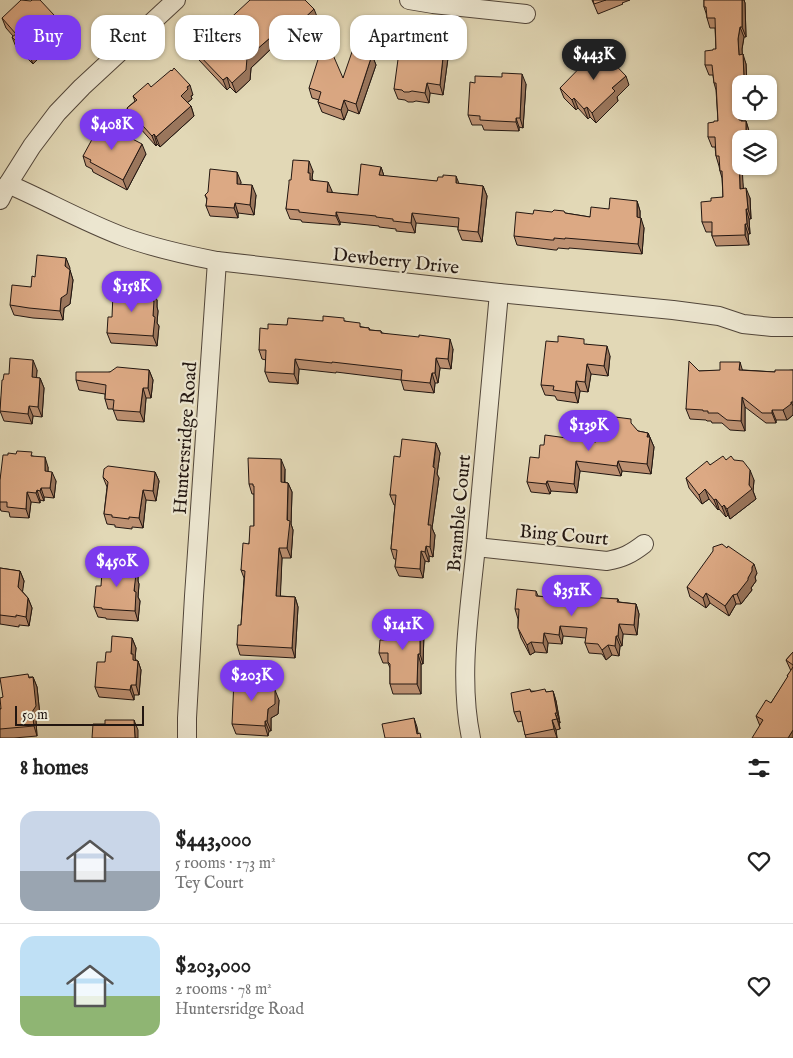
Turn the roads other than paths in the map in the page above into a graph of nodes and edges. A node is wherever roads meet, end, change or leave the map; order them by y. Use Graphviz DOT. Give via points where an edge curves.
graph roads {
  1 [pos="176,0"];
  2 [pos="409,0"];
  3 [pos="526,14"];
  4 [pos="4,192"];
  5 [pos="217,261"];
  6 [pos="500,293"];
  7 [pos="793,327"];
  8 [pos="644,544"];
  9 [pos="476,546"];
  10 [pos="187,738"];
  11 [pos="471,738"];
  1 -- 4 [label="street" via="57,113"];
  2 -- 3 [label="street"];
  4 -- 5 [label="street, Dewberry Drive" via="41,198 124,237 174,253"];
  5 -- 6 [label="street, Dewberry Drive"];
  5 -- 10 [label="street, Huntersridge Road"];
  6 -- 7 [label="street, Dewberry Drive" via="673,310 719,316 743,324"];
  6 -- 9 [label="street, Bramble Court"];
  8 -- 9 [label="street, Bing Court" via="620,559 607,561"];
  9 -- 11 [label="street, Bramble Court" via="465,689"];
}
